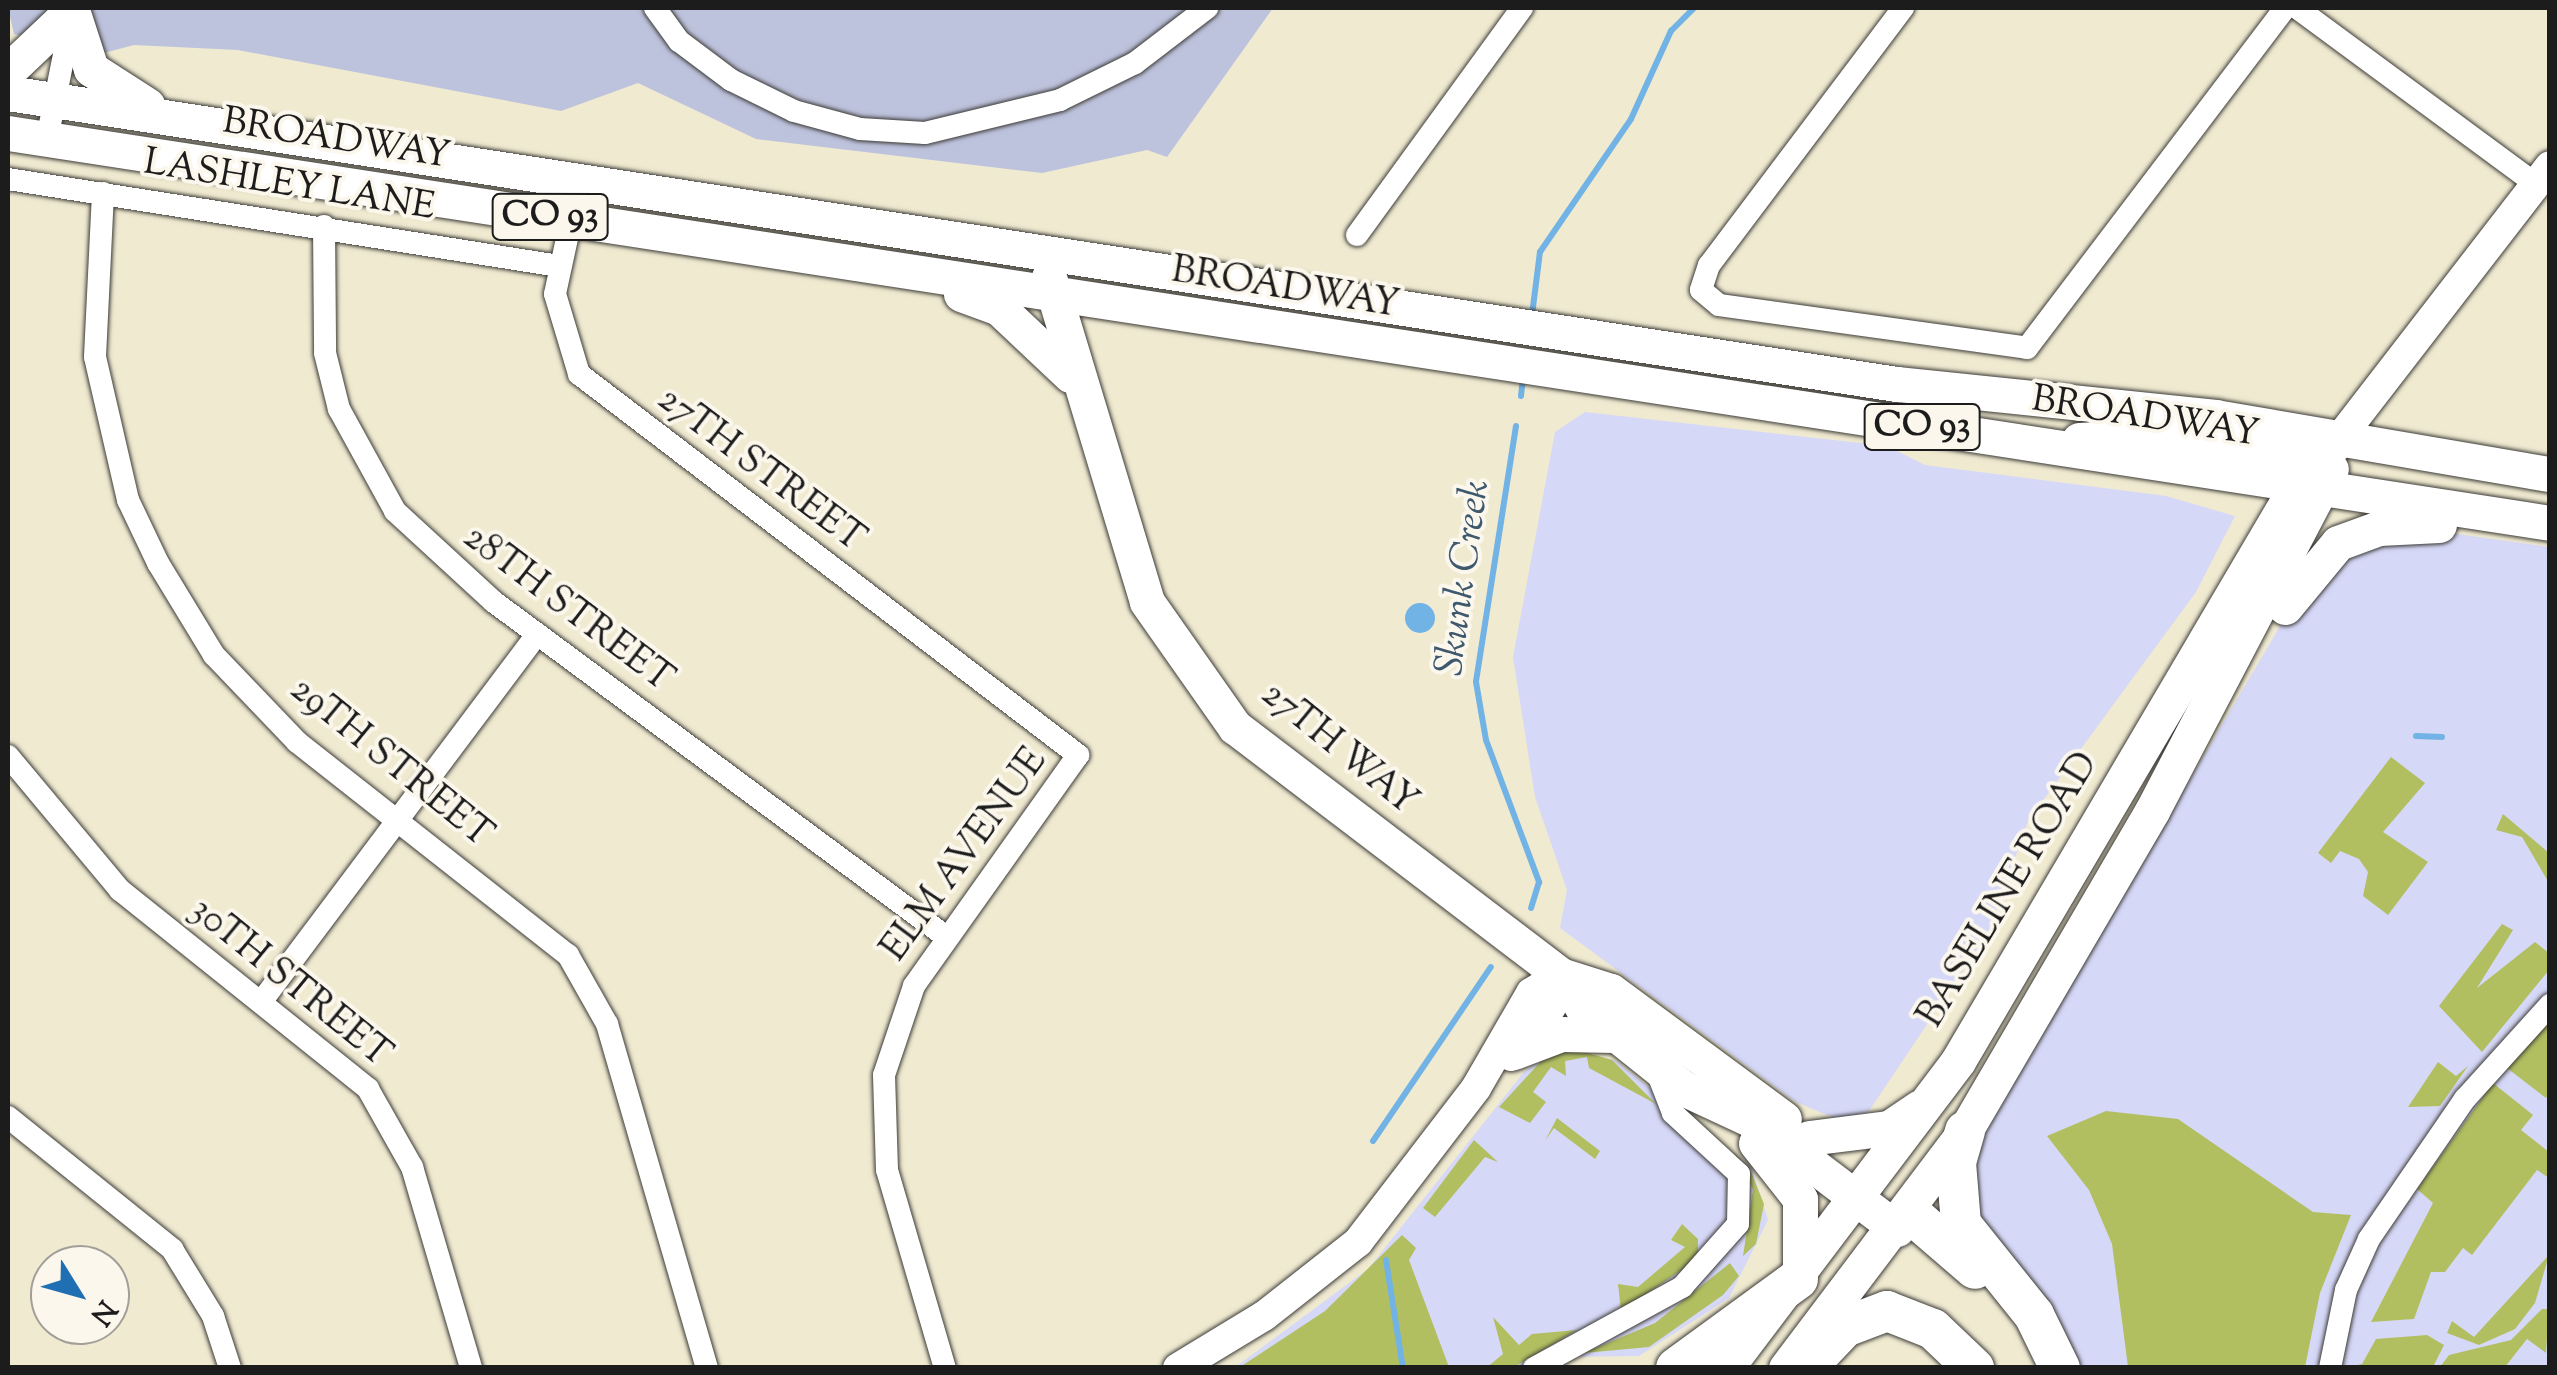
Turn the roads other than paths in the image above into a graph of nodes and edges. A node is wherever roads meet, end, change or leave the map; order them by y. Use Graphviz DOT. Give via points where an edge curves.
graph roads {
  1 [pos="655,8"];
  2 [pos="1207,8"];
  3 [pos="1522,8"];
  4 [pos="1904,8"];
  5 [pos="2285,8"];
  6 [pos="2297,8"];
  7 [pos="73,9"];
  8 [pos="8,71"];
  9 [pos="8,93"];
  10 [pos="55,99"];
  11 [pos="169,118"];
  12 [pos="8,134"];
  13 [pos="48,140"];
  14 [pos="2543,175"];
  15 [pos="8,179"];
  16 [pos="578,181"];
  17 [pos="103,193"];
  18 [pos="571,221"];
  19 [pos="324,226"];
  20 [pos="1357,235"];
  21 [pos="1046,250"];
  22 [pos="559,266"];
  23 [pos="913,276"];
  24 [pos="1052,295"];
  25 [pos="1076,382"];
  26 [pos="2339,439"];
  27 [pos="2044,446"];
  28 [pos="2550,474"];
  29 [pos="2312,487"];
  30 [pos="2550,523"];
  31 [pos="2550,531"];
  32 [pos="538,634"];
  33 [pos="2223,679"];
  34 [pos="1062,741"];
  35 [pos="8,756"];
  36 [pos="2126,779"];
  37 [pos="398,819"];
  38 [pos="2139,832"];
  39 [pos="945,936"];
  40 [pos="1560,974"];
  41 [pos="261,1002"];
  42 [pos="2550,1006"];
  43 [pos="1616,1035"];
  44 [pos="1514,1052"];
  45 [pos="1476,1088"];
  46 [pos="1934,1096"];
  47 [pos="1698,1109"];
  48 [pos="8,1117"];
  49 [pos="1965,1131"];
  50 [pos="1808,1138"];
  51 [pos="1865,1192"];
  52 [pos="1903,1220"];
  53 [pos="1798,1280"];
  54 [pos="230,1368"];
  55 [pos="471,1368"];
  56 [pos="707,1368"];
  57 [pos="945,1368"];
  58 [pos="1178,1368"];
  59 [pos="1534,1368"];
  60 [pos="1676,1368"];
  61 [pos="1726,1368"];
  62 [pos="1786,1368"];
  63 [pos="1806,1368"];
  64 [pos="1974,1368"];
  65 [pos="2041,1368"];
  66 [pos="2060,1368"];
  67 [pos="2330,1368"];
  1 -- 2 [label="street" via="680,42 794,111 860,129 925,133 1060,100 1136,63"];
  3 -- 20 [label="street"];
  4 -- 5 [label="street" via="1709,265 1702,290 1719,305 2016,351 2036,342"];
  6 -- 14 [label="street"];
  7 -- 8 [label="main road"];
  7 -- 10 [label="street"];
  7 -- 11 [label="main road" via="96,74"];
  9 -- 10 [label="main road, BROADWAY / CO 93"];
  10 -- 11 [label="main road, BROADWAY / CO 93"];
  10 -- 13 [label="street"];
  11 -- 16 [label="main road, BROADWAY / CO 93"];
  12 -- 13 [label="main road, BROADWAY / CO 93"];
  13 -- 18 [label="main road, BROADWAY / CO 93"];
  14 -- 26 [label="street, BASELINE ROAD"];
  15 -- 17 [label="street, LASHLEY LANE"];
  16 -- 18 [label="street, 27TH STREET"];
  16 -- 21 [label="main road, BROADWAY / CO 93"];
  17 -- 19 [label="street, LASHLEY LANE"];
  17 -- 37 [label="street, 29TH STREET" via="96,357 122,482 158,564 252,697"];
  18 -- 22 [label="street, 27TH STREET"];
  18 -- 23 [label="main road, BROADWAY / CO 93"];
  19 -- 22 [label="street, LASHLEY LANE"];
  19 -- 32 [label="street, 28TH STREET" via="325,353 363,462 432,550"];
  21 -- 24 [label="main road, 27TH WAY"];
  21 -- 26 [label="main road, BROADWAY / CO 93" via="1556,332"];
  22 -- 34 [label="street, 27TH STREET" via="565,349 605,400"];
  23 -- 24 [label="main road, BROADWAY / CO 93"];
  23 -- 25 [label="main road" via="999,308"];
  24 -- 25 [label="main road, 27TH WAY"];
  24 -- 27 [label="main road, BROADWAY / CO 93"];
  25 -- 40 [label="main road, 27TH WAY" via="1147,602 1203,689 1270,758"];
  26 -- 27 [label="main road" via="2286,454 2148,436"];
  26 -- 28 [label="main road, BROADWAY / CO 93"];
  26 -- 29 [label="main road, BASELINE ROAD"];
  27 -- 29 [label="main road, BROADWAY / CO 93"];
  29 -- 30 [label="main road, BROADWAY / CO 93"];
  29 -- 33 [label="main road, BASELINE ROAD"];
  29 -- 36 [label="main road, BASELINE ROAD"];
  31 -- 33 [label="main road" via="2427,524 2353,536 2321,556 2272,630"];
  32 -- 37 [label="street"];
  32 -- 39 [label="street, 28TH STREET"];
  33 -- 38 [label="main road, BASELINE ROAD"];
  34 -- 39 [label="street, ELM AVENUE" via="1079,766"];
  35 -- 41 [label="street, 30TH STREET" via="120,890"];
  36 -- 38 [label="main road"];
  36 -- 46 [label="main road, BASELINE ROAD"];
  37 -- 41 [label="street"];
  37 -- 56 [label="street, 29TH STREET" via="541,927 590,988"];
  38 -- 49 [label="main road, BASELINE ROAD"];
  39 -- 57 [label="street, ELM AVENUE" via="898,1023 881,1116 887,1170"];
  40 -- 43 [label="main road, 27TH WAY"];
  40 -- 44 [label="street" via="1551,1007"];
  40 -- 45 [label="street" via="1530,992"];
  40 -- 50 [label="main road, 27TH WAY" via="1611,991"];
  41 -- 55 [label="street, 30TH STREET" via="350,1070 387,1114 412,1167"];
  42 -- 67 [label="street" via="2466,1099 2369,1238 2346,1290"];
  43 -- 44 [label="main road" via="1560,1034"];
  43 -- 47 [label="main road, 27TH WAY"];
  44 -- 45 [label="street"];
  45 -- 58 [label="street" via="1340,1259"];
  46 -- 50 [label="main road" via="1889,1128"];
  46 -- 51 [label="main road, BASELINE ROAD"];
  47 -- 51 [label="main road, 27TH WAY" via="1756,1122"];
  47 -- 53 [label="main road" via="1776,1160 1800,1198"];
  47 -- 59 [label="street" via="1740,1174 1744,1202 1734,1235 1634,1320"];
  48 -- 54 [label="street" via="172,1249 213,1316"];
  49 -- 52 [label="main road, BASELINE ROAD"];
  49 -- 66 [label="highway" via="1956,1163 1962,1224 2034,1316"];
  50 -- 51 [label="main road, 27TH WAY"];
  51 -- 52 [label="main road, 27TH WAY"];
  51 -- 53 [label="main road, BASELINE ROAD"];
  52 -- 62 [label="main road, BASELINE ROAD"];
  52 -- 65 [label="highway" via="1996,1291"];
  53 -- 60 [label="highway"];
  53 -- 61 [label="main road, BASELINE ROAD"];
  63 -- 64 [label="highway" via="1845,1326 1888,1311 1933,1329"];
}
